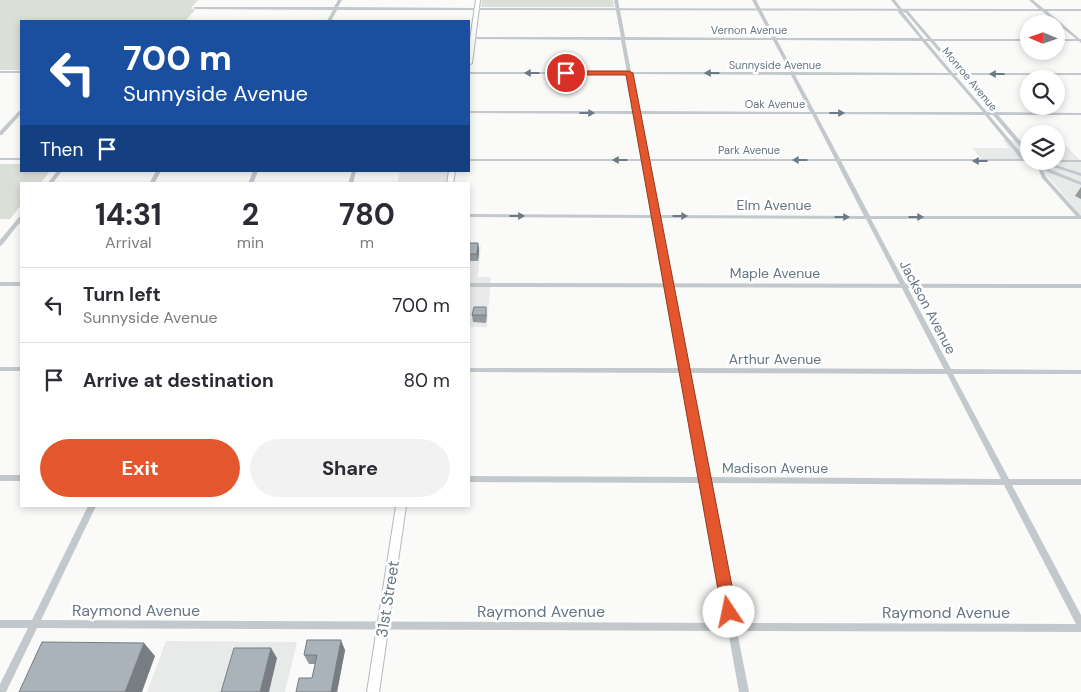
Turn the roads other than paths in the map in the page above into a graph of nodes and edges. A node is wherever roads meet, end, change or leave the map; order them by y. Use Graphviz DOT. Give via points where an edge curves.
graph roads {
  1 [pos="202,0"];
  2 [pos="340,0"];
  3 [pos="478,0"];
  4 [pos="616,0"];
  5 [pos="754,0"];
  6 [pos="893,0"];
  7 [pos="1031,0"];
  8 [pos="335,9"];
  9 [pos="477,9"];
  10 [pos="618,9"];
  11 [pos="759,10"];
  12 [pos="901,10"];
  13 [pos="1043,10"];
  14 [pos="1081,10"];
  15 [pos="330,20"];
  16 [pos="471,38"];
  17 [pos="623,39"];
  18 [pos="775,39"];
  19 [pos="923,40"];
  20 [pos="930,40"];
  21 [pos="1020,40"];
  22 [pos="1065,40"];
  23 [pos="1080,41"];
  24 [pos="470,50"];
  25 [pos="0,72"];
  26 [pos="20,72"];
  27 [pos="470,73"];
  28 [pos="629,73"];
  29 [pos="792,73"];
  30 [pos="952,74"];
  31 [pos="960,74"];
  32 [pos="1081,74"];
  33 [pos="470,112"];
  34 [pos="20,113"];
  35 [pos="636,113"];
  36 [pos="813,113"];
  37 [pos="986,114"];
  38 [pos="994,114"];
  39 [pos="1081,114"];
  40 [pos="0,134"];
  41 [pos="1020,144"];
  42 [pos="1020,152"];
  43 [pos="0,159"];
  44 [pos="20,159"];
  45 [pos="470,160"];
  46 [pos="645,160"];
  47 [pos="838,160"];
  48 [pos="1020,160"];
  49 [pos="1065,161"];
  50 [pos="1081,161"];
  51 [pos="1040,170"];
  52 [pos="1052,170"];
  53 [pos="1063,170"];
  54 [pos="59,172"];
  55 [pos="1081,175"];
  56 [pos="51,182"];
  57 [pos="1081,184"];
  58 [pos="470,216"];
  59 [pos="656,216"];
  60 [pos="867,217"];
  61 [pos="1080,218"];
  62 [pos="20,219"];
  63 [pos="0,244"];
  64 [pos="0,284"];
  65 [pos="20,284"];
  66 [pos="470,285"];
  67 [pos="668,285"];
  68 [pos="904,286"];
  69 [pos="1081,286"];
  70 [pos="0,369"];
  71 [pos="20,369"];
  72 [pos="470,370"];
  73 [pos="684,371"];
  74 [pos="948,371"];
  75 [pos="1081,372"];
  76 [pos="0,478"];
  77 [pos="20,478"];
  78 [pos="470,479"];
  79 [pos="704,480"];
  80 [pos="1006,482"];
  81 [pos="1081,482"];
  82 [pos="92,507"];
  83 [pos="401,507"];
  84 [pos="0,624"];
  85 [pos="34,624"];
  86 [pos="383,625"];
  87 [pos="1081,626"];
  88 [pos="732,627"];
  89 [pos="1,692"];
  90 [pos="373,692"];
  91 [pos="744,692"];
  1 -- 8 [label="street" via="195,8"];
  2 -- 8 [label="street"];
  3 -- 9 [label="main road"];
  4 -- 10 [label="street"];
  5 -- 11 [label="street, Jackson Avenue"];
  6 -- 12 [label="street, Monroe Avenue"];
  7 -- 13 [label="street"];
  8 -- 9 [label="street"];
  8 -- 15 [label="street"];
  9 -- 10 [label="street"];
  9 -- 16 [label="main road"];
  10 -- 11 [label="street"];
  10 -- 17 [label="street"];
  11 -- 12 [label="street"];
  11 -- 18 [label="street, Jackson Avenue"];
  12 -- 13 [label="street"];
  12 -- 19 [label="street, Monroe Avenue"];
  12 -- 20 [label="street, Monroe Avenue" via="907,12"];
  13 -- 14 [label="street"];
  13 -- 23 [label="street"];
  16 -- 17 [label="street, Vernon Avenue"];
  16 -- 24 [label="main road"];
  17 -- 18 [label="street, Vernon Avenue"];
  17 -- 28 [label="street"];
  18 -- 19 [label="street, Vernon Avenue"];
  18 -- 29 [label="street, Jackson Avenue"];
  19 -- 20 [label="street, Vernon Avenue"];
  19 -- 30 [label="street, Monroe Avenue"];
  20 -- 21 [label="street, Vernon Avenue"];
  20 -- 31 [label="street, Monroe Avenue"];
  22 -- 23 [label="street"];
  25 -- 26 [label="street"];
  28 -- 27 [label="street, Sunnyside Avenue, one-way"];
  29 -- 28 [label="street, Sunnyside Avenue, one-way"];
  28 -- 35 [label="street"];
  29 -- 30 [label="street, Sunnyside Avenue"];
  29 -- 36 [label="street, Jackson Avenue"];
  30 -- 31 [label="street, Sunnyside Avenue"];
  30 -- 37 [label="street, Monroe Avenue"];
  32 -- 31 [label="street, Sunnyside Avenue, one-way"];
  31 -- 38 [label="street, Monroe Avenue"];
  33 -- 35 [label="street, Oak Avenue, one-way"];
  34 -- 40 [label="street"];
  35 -- 36 [label="street, Oak Avenue"];
  35 -- 46 [label="street"];
  36 -- 37 [label="street, Oak Avenue, one-way"];
  36 -- 47 [label="street, Jackson Avenue"];
  37 -- 38 [label="street, Oak Avenue"];
  37 -- 42 [label="street, Monroe Avenue"];
  38 -- 39 [label="street, Oak Avenue"];
  38 -- 41 [label="street, Monroe Avenue"];
  43 -- 44 [label="street"];
  46 -- 45 [label="street, Park Avenue, one-way"];
  47 -- 46 [label="street, Park Avenue, one-way"];
  46 -- 59 [label="street"];
  48 -- 47 [label="street, Park Avenue, one-way"];
  47 -- 60 [label="street, Jackson Avenue"];
  49 -- 50 [label="street"];
  51 -- 61 [label="street"];
  52 -- 57 [label="street"];
  53 -- 55 [label="street"];
  54 -- 56 [label="street"];
  58 -- 59 [label="street, Elm Avenue, one-way"];
  59 -- 60 [label="street, Elm Avenue, one-way"];
  59 -- 67 [label="street"];
  60 -- 61 [label="street, Elm Avenue, one-way"];
  60 -- 68 [label="street, Jackson Avenue"];
  62 -- 63 [label="street"];
  64 -- 65 [label="street"];
  66 -- 67 [label="street, Maple Avenue"];
  67 -- 68 [label="street, Maple Avenue"];
  67 -- 73 [label="street"];
  68 -- 69 [label="street, Maple Avenue"];
  68 -- 74 [label="street, Jackson Avenue"];
  70 -- 71 [label="street"];
  72 -- 73 [label="street, Arthur Avenue"];
  73 -- 74 [label="street, Arthur Avenue"];
  73 -- 79 [label="street"];
  74 -- 75 [label="street, Arthur Avenue"];
  74 -- 80 [label="street, Jackson Avenue"];
  76 -- 77 [label="street"];
  78 -- 79 [label="street, Madison Avenue"];
  79 -- 80 [label="street, Madison Avenue"];
  79 -- 88 [label="street"];
  80 -- 81 [label="street, Madison Avenue"];
  80 -- 87 [label="street, Jackson Avenue"];
  82 -- 85 [label="street"];
  83 -- 86 [label="main road, 31st Street"];
  84 -- 85 [label="street, Raymond Avenue"];
  85 -- 86 [label="street, Raymond Avenue"];
  85 -- 89 [label="street"];
  86 -- 88 [label="street, Raymond Avenue"];
  86 -- 90 [label="main road, 31st Street"];
  87 -- 88 [label="street, Raymond Avenue"];
  88 -- 91 [label="street"];
}
